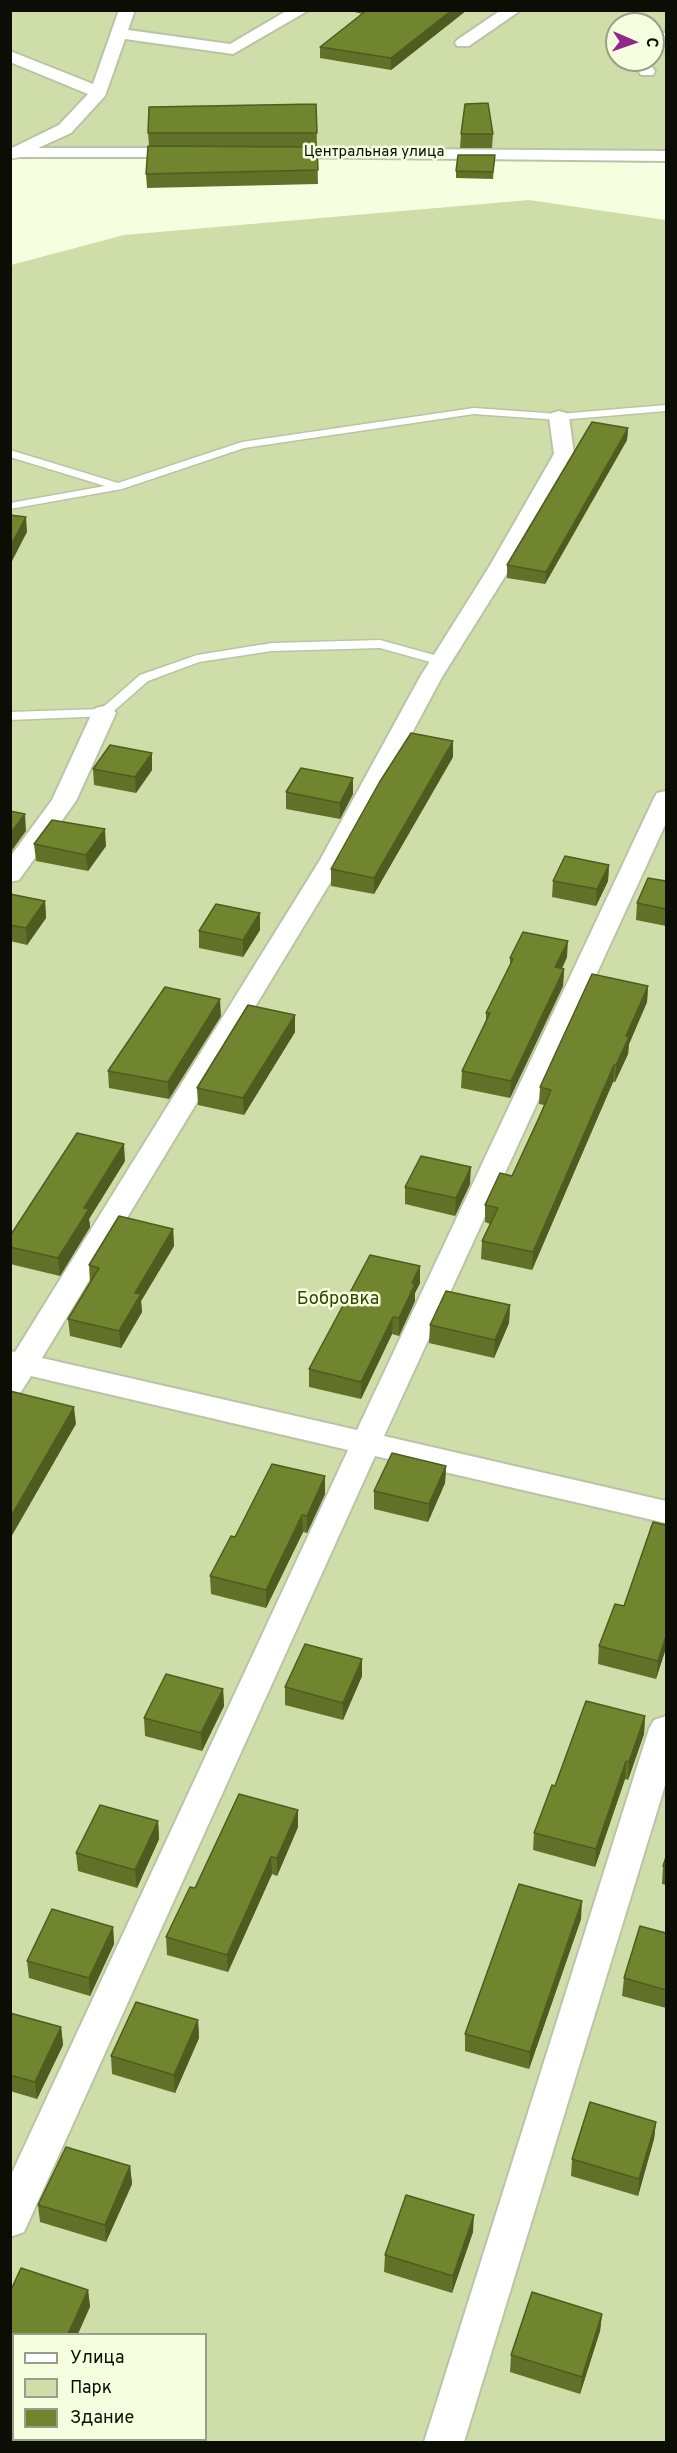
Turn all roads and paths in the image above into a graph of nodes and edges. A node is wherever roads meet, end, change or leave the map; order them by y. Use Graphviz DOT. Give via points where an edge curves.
graph roads {
  1 [pos="127,10"];
  2 [pos="301,10"];
  3 [pos="513,10"];
  4 [pos="117,33"];
  5 [pos="463,43"];
  6 [pos="10,56"];
  7 [pos="99,92"];
  8 [pos="12,153"];
  9 [pos="202,153"];
  10 [pos="261,153"];
  11 [pos="666,156"];
  12 [pos="666,408"];
  13 [pos="559,417"];
  14 [pos="10,453"];
  15 [pos="118,487"];
  16 [pos="10,507"];
  17 [pos="441,661"];
  18 [pos="104,713"];
  19 [pos="10,716"];
  20 [pos="666,798"];
  21 [pos="10,875"];
  22 [pos="15,1370"];
  23 [pos="366,1443"];
  24 [pos="666,1512"];
  25 [pos="666,1729"];
  26 [pos="10,2220"];
  27 [pos="444,2442"];
  1 -- 4 [label="street"];
  2 -- 4 [label="street" via="232,49"];
  3 -- 5 [label="street"];
  4 -- 7 [label="street"];
  6 -- 7 [label="street"];
  7 -- 8 [label="street" via="65,129"];
  8 -- 9 [label="street"];
  10 -- 11 [label="street, Центральная улица"];
  12 -- 13 [label="lane"];
  13 -- 15 [label="lane" via="474,411 242,445"];
  13 -- 17 [label="street" via="564,454"];
  14 -- 15 [label="lane"];
  15 -- 16 [label="lane"];
  17 -- 18 [label="lane" via="380,644 262,648 197,659 144,678"];
  17 -- 22 [label="street" via="332,860"];
  18 -- 19 [label="lane"];
  18 -- 21 [label="street" via="64,801"];
  20 -- 23 [label="street"];
  22 -- 23 [label="street"];
  23 -- 24 [label="street"];
  23 -- 26 [label="street"];
  25 -- 27 [label="street"];
}
